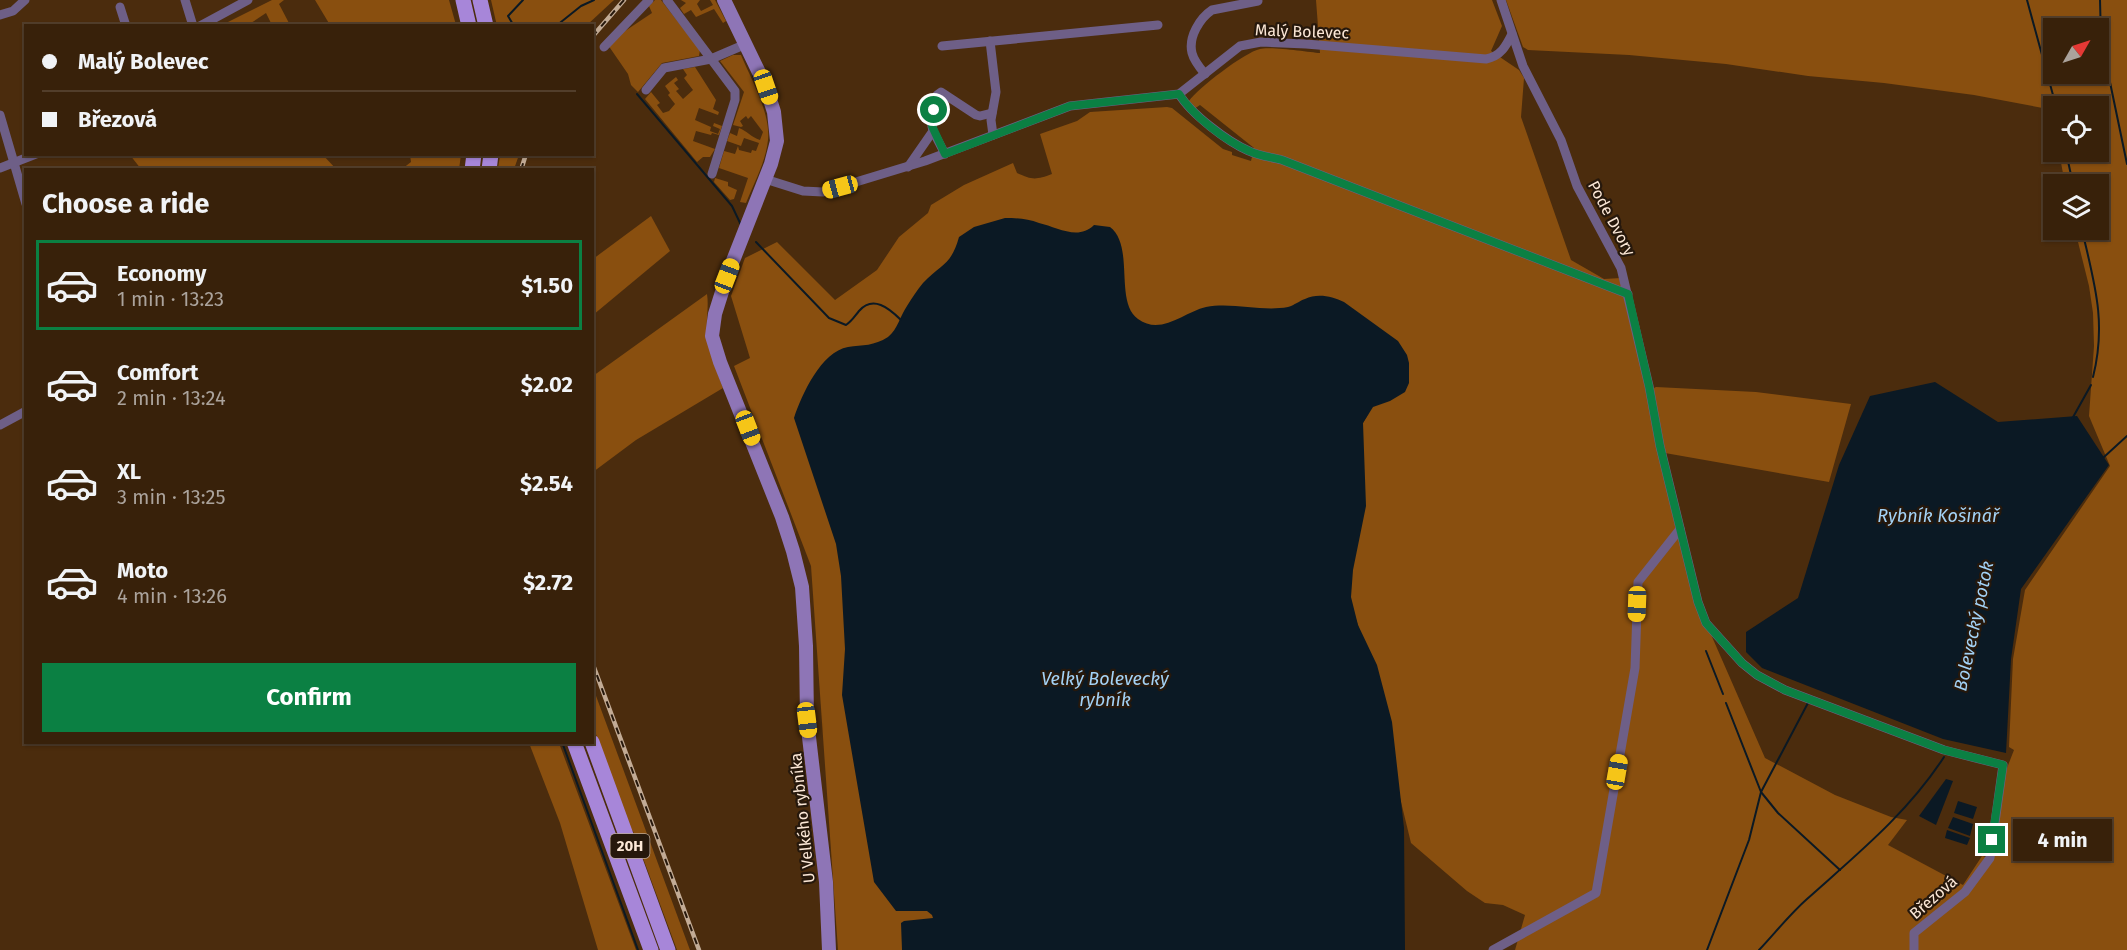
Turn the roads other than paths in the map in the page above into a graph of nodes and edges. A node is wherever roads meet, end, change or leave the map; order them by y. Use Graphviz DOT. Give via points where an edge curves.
graph roads {
  1 [pos="25,0"];
  2 [pos="185,0"];
  3 [pos="463,0"];
  4 [pos="480,0"];
  5 [pos="649,0"];
  6 [pos="667,0"];
  7 [pos="724,0"];
  8 [pos="1501,0"];
  9 [pos="245,1"];
  10 [pos="1258,1"];
  11 [pos="120,7"];
  12 [pos="0,15"];
  13 [pos="125,24"];
  14 [pos="192,24"];
  15 [pos="204,24"];
  16 [pos="469,24"];
  17 [pos="486,24"];
  18 [pos="1158,25"];
  19 [pos="1512,34"];
  20 [pos="990,41"];
  21 [pos="746,44"];
  22 [pos="942,45"];
  23 [pos="604,47"];
  24 [pos="711,59"];
  25 [pos="1205,74"];
  26 [pos="646,90"];
  27 [pos="1179,94"];
  28 [pos="992,112"];
  29 [pos="0,115"];
  30 [pos="933,131"];
  31 [pos="993,135"];
  32 [pos="945,154"];
  33 [pos="32,156"];
  34 [pos="13,165"];
  35 [pos="908,167"];
  36 [pos="0,168"];
  37 [pos="712,174"];
  38 [pos="765,179"];
  39 [pos="24,198"];
  40 [pos="1628,294"];
  41 [pos="24,412"];
  42 [pos="0,425"];
  43 [pos="1680,529"];
  44 [pos="575,744"];
  45 [pos="593,744"];
  46 [pos="2003,765"];
  47 [pos="651,950"];
  48 [pos="668,950"];
  49 [pos="829,950"];
  50 [pos="1492,950"];
  51 [pos="1914,950"];
  1 -- 12 [label="street" via="13,11"];
  2 -- 14 [label="street"];
  3 -- 16 [label="main road"];
  4 -- 17 [label="main road"];
  5 -- 23 [label="street"];
  6 -- 24 [label="street"];
  7 -- 21 [label="street, U Velkého rybníka"];
  8 -- 19 [label="street, Pode Dvory"];
  9 -- 15 [label="street"];
  10 -- 25 [label="street" via="1206,14 1191,44"];
  11 -- 13 [label="street"];
  18 -- 20 [label="street"];
  19 -- 25 [label="street, Malý Bolevec" via="1503,50 1486,59 1251,43 1240,46"];
  19 -- 40 [label="street, Pode Dvory" via="1523,66 1561,140 1576,186 1621,268"];
  20 -- 22 [label="street"];
  20 -- 28 [label="street" via="996,92"];
  21 -- 24 [label="street"];
  21 -- 38 [label="street, U Velkého rybníka" via="766,87 777,128"];
  24 -- 26 [label="street" via="664,68"];
  24 -- 37 [label="street" via="736,95"];
  25 -- 27 [label="street, Malý Bolevec"];
  27 -- 31 [label="street" via="1070,106"];
  27 -- 40 [label="street" via="1188,108 1251,152 1282,160"];
  28 -- 30 [label="street" via="976,115 941,92 937,95"];
  28 -- 31 [label="street"];
  29 -- 34 [label="street"];
  30 -- 32 [label="street"];
  30 -- 35 [label="street"];
  31 -- 32 [label="street"];
  32 -- 35 [label="street"];
  33 -- 34 [label="street"];
  34 -- 36 [label="street"];
  34 -- 39 [label="street"];
  35 -- 38 [label="street" via="823,192 803,191"];
  38 -- 49 [label="street, U Velkého rybníka" via="727,276 712,336 782,517 802,586 807,720 826,882"];
  40 -- 43 [label="street, Pode Dvory"];
  41 -- 42 [label="street"];
  43 -- 46 [label="street, Pode Dvory" via="1706,623 1757,675 1785,690 1944,750"];
  43 -- 50 [label="street" via="1638,582 1635,668 1596,893"];
  44 -- 47 [label="main road, 20H"];
  45 -- 48 [label="main road, 20H"];
  46 -- 51 [label="street, Březová" via="1990,858 1965,892 1914,933"];
}
